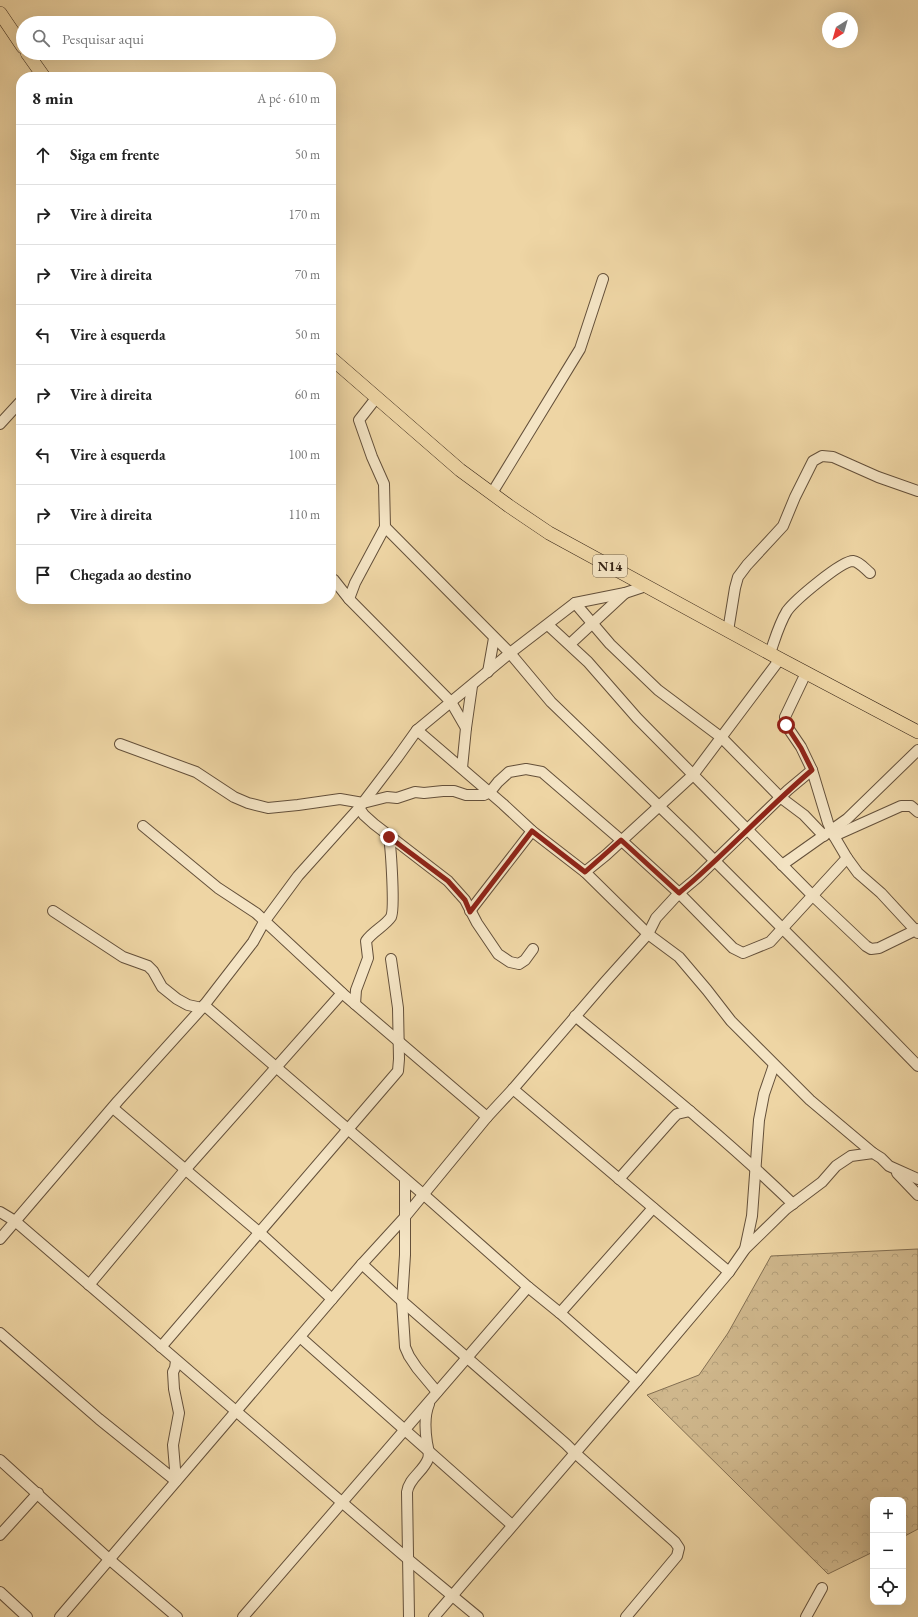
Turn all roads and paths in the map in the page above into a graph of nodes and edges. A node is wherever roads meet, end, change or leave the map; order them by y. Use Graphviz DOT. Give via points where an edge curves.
graph roads {
  1 [pos="0,13"];
  2 [pos="16,37"];
  3 [pos="32,60"];
  4 [pos="40,72"];
  5 [pos="603,279"];
  6 [pos="336,362"];
  7 [pos="377,398"];
  8 [pos="16,406"];
  9 [pos="0,424"];
  10 [pos="918,491"];
  11 [pos="492,493"];
  12 [pos="385,527"];
  13 [pos="870,573"];
  14 [pos="336,583"];
  15 [pos="646,586"];
  16 [pos="624,593"];
  17 [pos="349,599"];
  18 [pos="575,604"];
  19 [pos="591,623"];
  20 [pos="548,625"];
  21 [pos="728,631"];
  22 [pos="494,638"];
  23 [pos="570,644"];
  24 [pos="510,653"];
  25 [pos="775,656"];
  26 [pos="488,672"];
  27 [pos="806,673"];
  28 [pos="472,686"];
  29 [pos="451,702"];
  30 [pos="466,728"];
  31 [pos="417,730"];
  32 [pos="918,732"];
  33 [pos="722,738"];
  34 [pos="120,744"];
  35 [pos="918,750"];
  36 [pos="462,768"];
  37 [pos="812,770"];
  38 [pos="693,775"];
  39 [pos="490,792"];
  40 [pos="780,797"];
  41 [pos="361,805"];
  42 [pos="659,807"];
  43 [pos="918,812"];
  44 [pos="143,826"];
  45 [pos="748,830"];
  46 [pos="532,831"];
  47 [pos="830,834"];
  48 [pos="389,837"];
  49 [pos="621,840"];
  50 [pos="848,858"];
  51 [pos="715,861"];
  52 [pos="782,865"];
  53 [pos="585,872"];
  54 [pos="679,893"];
  55 [pos="813,896"];
  56 [pos="52,911"];
  57 [pos="470,912"];
  58 [pos="264,922"];
  59 [pos="782,929"];
  60 [pos="917,931"];
  61 [pos="648,934"];
  62 [pos="533,949"];
  63 [pos="391,959"];
  64 [pos="342,993"];
  65 [pos="355,1004"];
  66 [pos="203,1007"];
  67 [pos="575,1016"];
  68 [pos="398,1040"];
  69 [pos="774,1064"];
  70 [pos="918,1066"];
  71 [pos="276,1067"];
  72 [pos="513,1089"];
  73 [pos="113,1108"];
  74 [pos="690,1111"];
  75 [pos="487,1117"];
  76 [pos="348,1130"];
  77 [pos="873,1153"];
  78 [pos="890,1166"];
  79 [pos="756,1168"];
  80 [pos="185,1170"];
  81 [pos="406,1179"];
  82 [pos="620,1179"];
  83 [pos="918,1179"];
  84 [pos="423,1194"];
  85 [pos="918,1194"];
  86 [pos="793,1204"];
  87 [pos="653,1208"];
  88 [pos="0,1212"];
  89 [pos="404,1218"];
  90 [pos="15,1221"];
  91 [pos="260,1233"];
  92 [pos="0,1239"];
  93 [pos="745,1249"];
  94 [pos="362,1264"];
  95 [pos="729,1272"];
  96 [pos="89,1286"];
  97 [pos="528,1287"];
  98 [pos="332,1299"];
  99 [pos="402,1301"];
  100 [pos="560,1313"];
  101 [pos="0,1333"];
  102 [pos="300,1337"];
  103 [pos="161,1347"];
  104 [pos="466,1357"];
  105 [pos="176,1361"];
  106 [pos="637,1381"];
  107 [pos="435,1394"];
  108 [pos="235,1412"];
  109 [pos="404,1430"];
  110 [pos="429,1452"];
  111 [pos="574,1452"];
  112 [pos="0,1460"];
  113 [pos="176,1481"];
  114 [pos="38,1493"];
  115 [pos="341,1501"];
  116 [pos="512,1525"];
  117 [pos="0,1535"];
  118 [pos="110,1560"];
  119 [pos="409,1560"];
  120 [pos="822,1588"];
  121 [pos="0,1592"];
  122 [pos="452,1596"];
  123 [pos="28,1617"];
  124 [pos="60,1617"];
  125 [pos="177,1617"];
  126 [pos="243,1617"];
  127 [pos="409,1617"];
  128 [pos="434,1617"];
  129 [pos="478,1617"];
  130 [pos="626,1617"];
  131 [pos="806,1617"];
  1 -- 2 [label="main road"];
  3 -- 4 [label="main road"];
  5 -- 11 [label="street" via="580,349"];
  6 -- 7 [label="main road, N14"];
  7 -- 11 [label="main road, N14" via="460,470"];
  7 -- 12 [label="street" via="359,420 384,484"];
  8 -- 9 [label="street"];
  10 -- 21 [label="street" via="878,477 833,456 822,456 813,461 783,526 738,577"];
  11 -- 15 [label="main road, N14" via="549,533"];
  12 -- 17 [label="street" via="355,582"];
  12 -- 22 [label="street"];
  13 -- 25 [label="street" via="859,563 851,561 806,591 788,610 779,626"];
  14 -- 17 [label="street"];
  15 -- 16 [label="street"];
  15 -- 21 [label="main road, N14"];
  16 -- 18 [label="street"];
  16 -- 19 [label="street"];
  17 -- 29 [label="street"];
  18 -- 19 [label="street"];
  18 -- 20 [label="street"];
  19 -- 23 [label="street"];
  19 -- 33 [label="street" via="658,690"];
  20 -- 23 [label="street"];
  20 -- 24 [label="street"];
  21 -- 25 [label="main road, N14"];
  22 -- 24 [label="street"];
  22 -- 26 [label="street"];
  23 -- 38 [label="street"];
  24 -- 26 [label="street"];
  24 -- 42 [label="street" via="551,702"];
  25 -- 27 [label="main road, N14"];
  25 -- 33 [label="street"];
  26 -- 28 [label="street"];
  27 -- 32 [label="main road, N14"];
  27 -- 37 [label="street" via="785,717 786,725"];
  28 -- 29 [label="street"];
  28 -- 30 [label="street"];
  29 -- 30 [label="street"];
  29 -- 31 [label="street"];
  30 -- 36 [label="street"];
  31 -- 36 [label="street"];
  31 -- 41 [label="street"];
  33 -- 38 [label="street"];
  33 -- 40 [label="street"];
  34 -- 41 [label="street" via="196,772 234,797 248,803 268,808 340,799"];
  35 -- 47 [label="street"];
  36 -- 39 [label="street"];
  37 -- 40 [label="street"];
  37 -- 47 [label="street"];
  38 -- 42 [label="street"];
  38 -- 45 [label="street"];
  39 -- 41 [label="street" via="484,796 443,791 424,794 415,792"];
  39 -- 46 [label="street"];
  39 -- 49 [label="street" via="509,772 526,769 542,772"];
  40 -- 45 [label="street"];
  40 -- 47 [label="street"];
  41 -- 48 [label="street" via="364,815"];
  41 -- 58 [label="street" via="312,858"];
  42 -- 49 [label="street"];
  42 -- 51 [label="street"];
  43 -- 47 [label="street" via="911,806 902,806"];
  44 -- 58 [label="street" via="218,888 256,913"];
  45 -- 51 [label="street"];
  45 -- 52 [label="street"];
  46 -- 53 [label="street"];
  46 -- 57 [label="street"];
  47 -- 50 [label="street"];
  47 -- 52 [label="street"];
  48 -- 57 [label="street" via="448,881 465,900"];
  48 -- 65 [label="street" via="394,908 389,919 366,941 368,958 356,990"];
  49 -- 53 [label="street"];
  49 -- 54 [label="street"];
  50 -- 55 [label="street"];
  50 -- 60 [label="street" via="858,873"];
  51 -- 54 [label="street"];
  51 -- 59 [label="street"];
  52 -- 55 [label="street"];
  53 -- 61 [label="street"];
  54 -- 59 [label="street" via="733,948 743,953 770,942"];
  54 -- 61 [label="street" via="656,918"];
  55 -- 59 [label="street"];
  55 -- 60 [label="street" via="871,948 879,948"];
  56 -- 66 [label="street" via="123,957 148,966 162,987 177,999 188,1005"];
  57 -- 62 [label="street" via="498,954 510,962 519,964"];
  58 -- 64 [label="street"];
  58 -- 66 [label="street" via="253,942"];
  59 -- 70 [label="street"];
  61 -- 67 [label="street"];
  61 -- 69 [label="street" via="678,957 708,990 730,1022"];
  63 -- 68 [label="street" via="398,1008"];
  64 -- 65 [label="street"];
  64 -- 71 [label="street"];
  65 -- 68 [label="street"];
  66 -- 71 [label="street"];
  66 -- 73 [label="street"];
  67 -- 72 [label="street"];
  67 -- 74 [label="street"];
  68 -- 75 [label="street"];
  68 -- 76 [label="street" via="398,1071"];
  69 -- 77 [label="street" via="810,1100"];
  69 -- 79 [label="street" via="759,1120"];
  71 -- 76 [label="street"];
  71 -- 80 [label="street"];
  72 -- 75 [label="street"];
  72 -- 82 [label="street"];
  73 -- 80 [label="street"];
  73 -- 90 [label="street"];
  74 -- 79 [label="street"];
  74 -- 82 [label="street" via="673,1118"];
  75 -- 84 [label="street"];
  76 -- 81 [label="street"];
  76 -- 91 [label="street"];
  77 -- 78 [label="street"];
  77 -- 86 [label="street" via="851,1156"];
  78 -- 83 [label="street"];
  78 -- 85 [label="street"];
  79 -- 86 [label="street"];
  79 -- 93 [label="street" via="752,1216"];
  80 -- 91 [label="street"];
  80 -- 96 [label="street"];
  81 -- 84 [label="street"];
  81 -- 89 [label="street"];
  82 -- 87 [label="street"];
  84 -- 89 [label="street"];
  84 -- 97 [label="street"];
  86 -- 93 [label="street"];
  87 -- 95 [label="street"];
  87 -- 100 [label="street"];
  88 -- 90 [label="street"];
  89 -- 94 [label="street"];
  89 -- 99 [label="street"];
  90 -- 92 [label="street"];
  90 -- 96 [label="street"];
  91 -- 98 [label="street"];
  91 -- 103 [label="street"];
  93 -- 95 [label="street"];
  94 -- 98 [label="street"];
  94 -- 99 [label="street"];
  95 -- 106 [label="street"];
  96 -- 103 [label="street"];
  97 -- 100 [label="street"];
  97 -- 104 [label="street"];
  98 -- 102 [label="street"];
  99 -- 104 [label="street"];
  99 -- 107 [label="street" via="405,1347"];
  100 -- 106 [label="street"];
  101 -- 113 [label="street"];
  102 -- 108 [label="street"];
  102 -- 109 [label="street"];
  103 -- 105 [label="street"];
  104 -- 107 [label="street"];
  104 -- 111 [label="street"];
  105 -- 108 [label="street"];
  105 -- 113 [label="street" via="173,1372 179,1413 173,1445"];
  106 -- 111 [label="street"];
  107 -- 109 [label="street"];
  107 -- 110 [label="street" via="427,1408 425,1420"];
  108 -- 113 [label="street"];
  108 -- 115 [label="street"];
  109 -- 110 [label="street"];
  109 -- 115 [label="street"];
  110 -- 116 [label="street"];
  110 -- 119 [label="street" via="428,1459 408,1486"];
  111 -- 116 [label="street"];
  111 -- 130 [label="street" via="645,1514 679,1548 677,1556"];
  112 -- 114 [label="street"];
  113 -- 118 [label="street"];
  114 -- 117 [label="street"];
  114 -- 118 [label="street"];
  115 -- 119 [label="street"];
  115 -- 126 [label="street"];
  116 -- 122 [label="street"];
  118 -- 124 [label="street"];
  118 -- 125 [label="street"];
  119 -- 122 [label="street"];
  119 -- 127 [label="street"];
  120 -- 131 [label="street"];
  121 -- 123 [label="street"];
  122 -- 128 [label="street"];
  122 -- 129 [label="street"];
}
